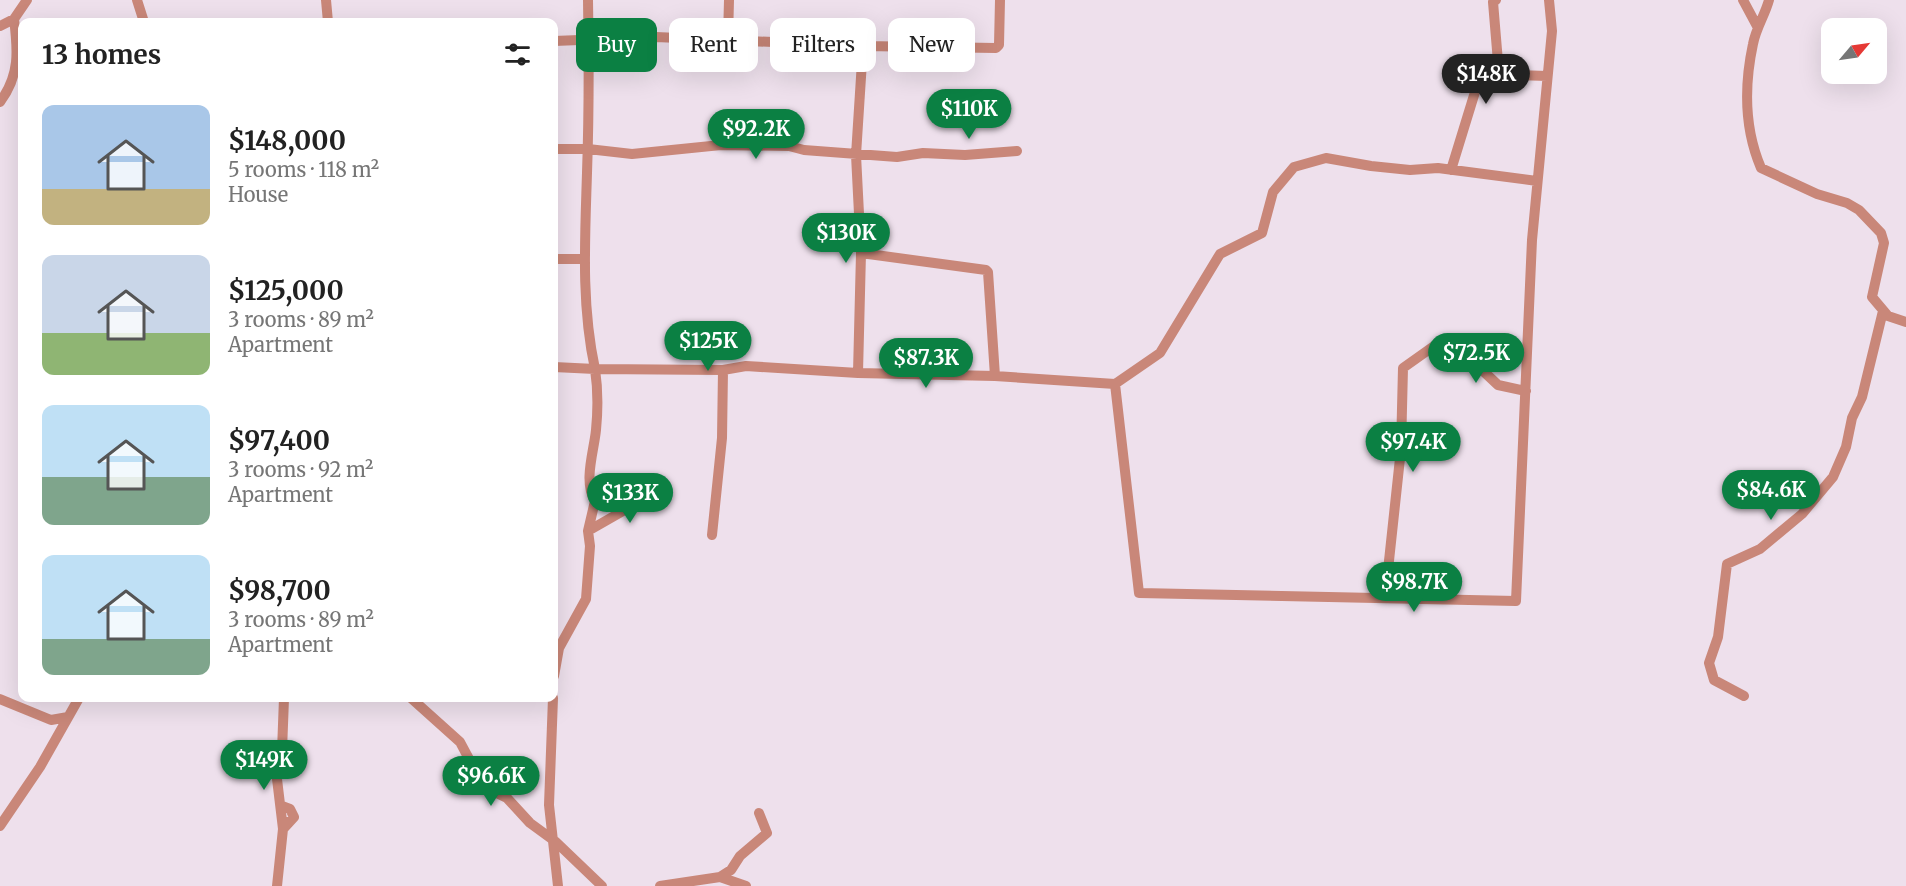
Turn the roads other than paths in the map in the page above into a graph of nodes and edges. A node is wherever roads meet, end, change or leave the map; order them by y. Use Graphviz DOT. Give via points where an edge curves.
graph roads {
  1 [pos="27,0"];
  2 [pos="137,0"];
  3 [pos="326,0"];
  4 [pos="588,0"];
  5 [pos="729,0"];
  6 [pos="999,0"];
  7 [pos="1496,0"];
  8 [pos="1549,0"];
  9 [pos="1743,0"];
  10 [pos="1769,0"];
  11 [pos="143,18"];
  12 [pos="328,18"];
  13 [pos="588,18"];
  14 [pos="729,18"];
  15 [pos="14,19"];
  16 [pos="0,26"];
  17 [pos="1758,28"];
  18 [pos="558,40"];
  19 [pos="576,40"];
  20 [pos="876,46"];
  21 [pos="589,72"];
  22 [pos="861,72"];
  23 [pos="1499,74"];
  24 [pos="1547,76"];
  25 [pos="0,102"];
  26 [pos="558,149"];
  27 [pos="588,149"];
  28 [pos="1017,151"];
  29 [pos="856,155"];
  30 [pos="1451,170"];
  31 [pos="1538,181"];
  32 [pos="861,253"];
  33 [pos="584,259"];
  34 [pos="558,260"];
  35 [pos="1882,311"];
  36 [pos="1906,322"];
  37 [pos="558,368"];
  38 [pos="595,369"];
  39 [pos="723,370"];
  40 [pos="858,373"];
  41 [pos="995,376"];
  42 [pos="1115,384"];
  43 [pos="1526,391"];
  44 [pos="636,484"];
  45 [pos="588,531"];
  46 [pos="712,535"];
  47 [pos="1385,598"];
  48 [pos="558,654"];
  49 [pos="1744,696"];
  50 [pos="0,699"];
  51 [pos="77,702"];
  52 [pos="284,702"];
  53 [pos="415,702"];
  54 [pos="553,702"];
  55 [pos="68,717"];
  56 [pos="759,813"];
  57 [pos="0,826"];
  58 [pos="553,840"];
  59 [pos="720,877"];
  60 [pos="277,886"];
  61 [pos="558,886"];
  62 [pos="602,886"];
  63 [pos="660,886"];
  64 [pos="746,886"];
  1 -- 15 [label="street"];
  2 -- 11 [label="street"];
  3 -- 12 [label="street"];
  4 -- 13 [label="street"];
  5 -- 14 [label="street"];
  6 -- 20 [label="street" via="996,48"];
  7 -- 23 [label="street" via="1493,2"];
  8 -- 24 [label="street" via="1552,31"];
  9 -- 17 [label="street"];
  10 -- 17 [label="street"];
  15 -- 16 [label="street"];
  15 -- 25 [label="street" via="17,49 12,86"];
  17 -- 35 [label="street" via="1747,124 1761,168 1817,194 1847,202 1881,233 1884,243 1872,297"];
  18 -- 19 [label="street"];
  21 -- 27 [label="street"];
  22 -- 29 [label="street"];
  23 -- 24 [label="street"];
  23 -- 30 [label="street" via="1479,80"];
  24 -- 31 [label="street"];
  26 -- 27 [label="street"];
  27 -- 29 [label="street" via="632,154 721,145 789,146"];
  27 -- 33 [label="street"];
  28 -- 29 [label="street" via="897,157"];
  29 -- 32 [label="street"];
  30 -- 31 [label="street"];
  30 -- 42 [label="street" via="1410,170 1326,158 1294,166 1273,192 1262,233 1220,254 1160,353"];
  31 -- 43 [label="street"];
  32 -- 40 [label="street"];
  32 -- 41 [label="street" via="986,270"];
  33 -- 34 [label="street"];
  33 -- 38 [label="street" via="588,332"];
  35 -- 36 [label="street"];
  35 -- 49 [label="street" via="1862,397 1833,477 1802,514 1760,549 1727,564 1718,637 1709,663 1714,680"];
  37 -- 38 [label="street"];
  38 -- 39 [label="street"];
  38 -- 45 [label="street" via="597,417 590,469 595,501"];
  39 -- 40 [label="street" via="746,366"];
  39 -- 46 [label="street" via="722,438"];
  40 -- 41 [label="street"];
  41 -- 42 [label="street"];
  42 -- 47 [label="street" via="1139,592"];
  43 -- 47 [label="street" via="1516,601"];
  43 -- 47 [label="street" via="1498,385 1464,353 1434,346 1403,368 1401,448"];
  44 -- 45 [label="street" via="623,511"];
  45 -- 48 [label="street" via="586,599"];
  50 -- 55 [label="street" via="51,720"];
  51 -- 55 [label="street"];
  52 -- 60 [label="street" via="277,778 283,829"];
  53 -- 58 [label="street" via="460,742 484,786 507,798"];
  54 -- 58 [label="street" via="549,805"];
  55 -- 57 [label="street"];
  56 -- 59 [label="street" via="767,833 740,856 732,870"];
  58 -- 61 [label="street"];
  58 -- 62 [label="street"];
  59 -- 63 [label="street"];
  59 -- 64 [label="street"];
}
